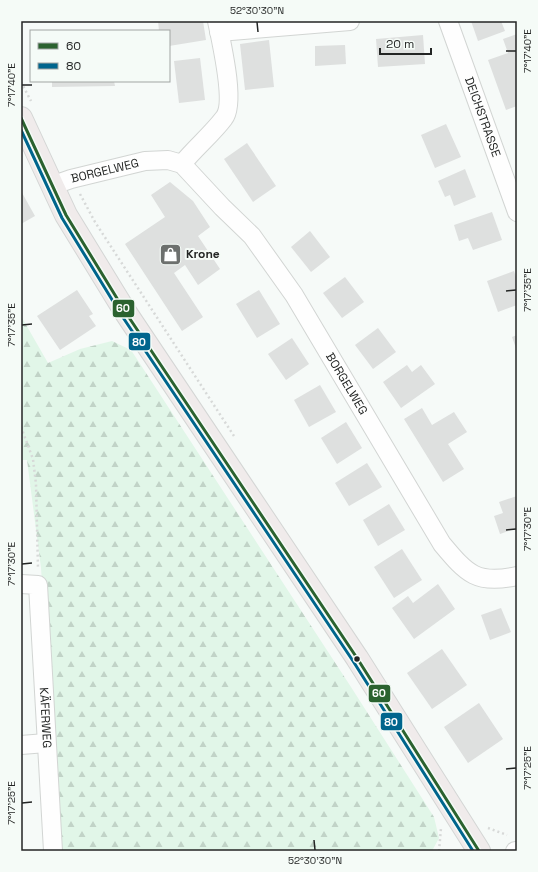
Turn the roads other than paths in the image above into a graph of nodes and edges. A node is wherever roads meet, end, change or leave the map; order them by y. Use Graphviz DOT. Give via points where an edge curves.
graph roads {
  1 [pos="350,21"];
  2 [pos="448,21"];
  3 [pos="218,27"];
  4 [pos="26,110"];
  5 [pos="182,164"];
  6 [pos="61,182"];
  7 [pos="517,212"];
  8 [pos="517,576"];
  9 [pos="29,584"];
  10 [pos="46,743"];
  11 [pos="21,745"];
  12 [pos="53,851"];
  13 [pos="479,851"];
  1 -- 3 [label="street"];
  2 -- 7 [label="street, DEICHSTRASSE"];
  3 -- 5 [label="street" via="230,99 225,117"];
  4 -- 6 [label="main road"];
  5 -- 6 [label="street, BORGELWEG" via="168,160 146,161"];
  5 -- 8 [label="street, BORGELWEG" via="252,236 294,295 442,544 458,563 481,578 497,580"];
  6 -- 13 [label="main road" via="66,215 126,313 356,658"];
  9 -- 10 [label="street, KÄFERWEG"];
  10 -- 11 [label="street"];
  10 -- 12 [label="street, KÄFERWEG"];
}
